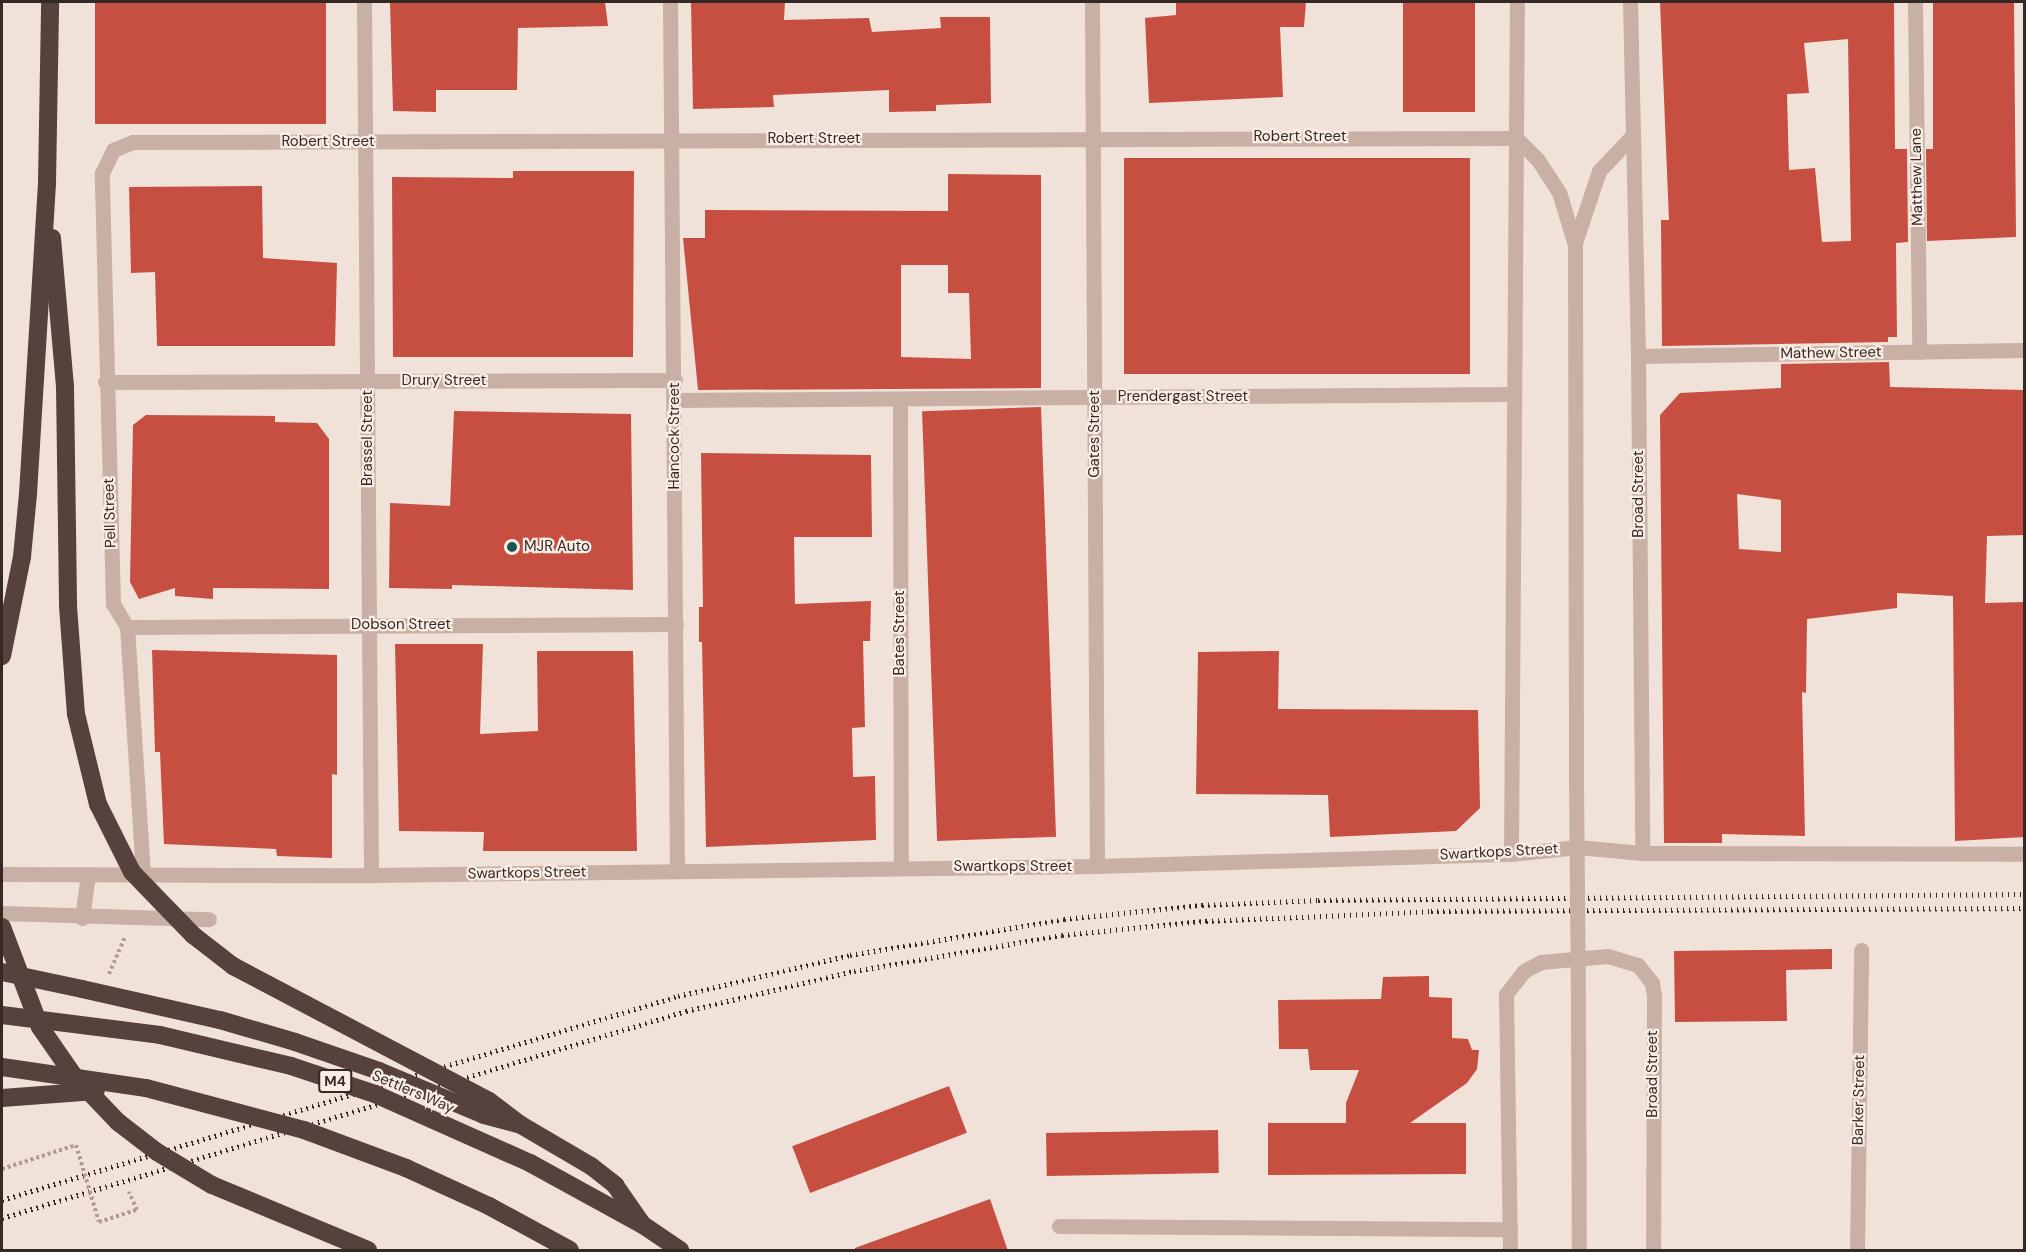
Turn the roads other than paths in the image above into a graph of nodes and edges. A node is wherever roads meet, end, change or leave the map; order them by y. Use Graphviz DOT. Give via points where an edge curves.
graph roads {
  1 [pos="50,2"];
  2 [pos="364,2"];
  3 [pos="670,2"];
  4 [pos="1092,2"];
  5 [pos="1517,2"];
  6 [pos="1630,2"];
  7 [pos="1915,2"];
  8 [pos="1633,135"];
  9 [pos="1092,137"];
  10 [pos="1516,138"];
  11 [pos="669,140"];
  12 [pos="366,142"];
  13 [pos="113,150"];
  14 [pos="47,182"];
  15 [pos="1575,245"];
  16 [pos="2025,350"];
  17 [pos="1919,352"];
  18 [pos="1638,356"];
  19 [pos="675,380"];
  20 [pos="367,381"];
  21 [pos="105,382"];
  22 [pos="1512,394"];
  23 [pos="1095,397"];
  24 [pos="900,399"];
  25 [pos="675,400"];
  26 [pos="676,624"];
  27 [pos="369,625"];
  28 [pos="127,627"];
  29 [pos="2,656"];
  30 [pos="1642,853"];
  31 [pos="1511,854"];
  32 [pos="2025,854"];
  33 [pos="1097,866"];
  34 [pos="901,868"];
  35 [pos="677,872"];
  36 [pos="2,874"];
  37 [pos="88,874"];
  38 [pos="144,874"];
  39 [pos="371,875"];
  40 [pos="2,913"];
  41 [pos="82,918"];
  42 [pos="209,919"];
  43 [pos="2,927"];
  44 [pos="1861,950"];
  45 [pos="2,972"];
  46 [pos="2,1015"];
  47 [pos="2,1067"];
  48 [pos="146,1088"];
  49 [pos="2,1098"];
  50 [pos="521,1125"];
  51 [pos="643,1225"];
  52 [pos="1059,1226"];
  53 [pos="1510,1229"];
  54 [pos="368,1251"];
  55 [pos="570,1251"];
  56 [pos="680,1251"];
  57 [pos="1510,1251"];
  58 [pos="1579,1251"];
  59 [pos="1653,1251"];
  60 [pos="1857,1251"];
  1 -- 14 [label="highway"];
  2 -- 12 [label="street, Brassel Street"];
  3 -- 11 [label="street, Hancock Street"];
  4 -- 9 [label="street, Gates Street"];
  5 -- 10 [label="street"];
  6 -- 8 [label="street, Broad Street"];
  7 -- 17 [label="street, Matthew Lane"];
  8 -- 15 [label="street" via="1599,171"];
  8 -- 18 [label="street, Broad Street"];
  9 -- 10 [label="street, Robert Street"];
  9 -- 11 [label="street, Robert Street"];
  9 -- 23 [label="street, Gates Street"];
  10 -- 15 [label="street" via="1538,160 1559,192"];
  10 -- 22 [label="street"];
  11 -- 12 [label="street, Robert Street"];
  11 -- 19 [label="street, Hancock Street"];
  12 -- 13 [label="street, Robert Street" via="133,142"];
  12 -- 20 [label="street, Brassel Street"];
  13 -- 21 [label="street, Pell Street" via="102,174"];
  14 -- 29 [label="highway" via="22,556"];
  14 -- 50 [label="highway, bridge" via="65,386 68,606 76,714 98,804 132,872 193,935 233,966 489,1101"];
  15 -- 58 [label="street, bridge"];
  16 -- 17 [label="street, Mathew Street"];
  17 -- 18 [label="street, Mathew Street"];
  18 -- 30 [label="street, Broad Street"];
  19 -- 20 [label="street, Drury Street"];
  19 -- 25 [label="street, Hancock Street"];
  20 -- 21 [label="street, Drury Street"];
  20 -- 27 [label="street, Brassel Street"];
  21 -- 28 [label="street, Pell Street" via="113,604"];
  22 -- 23 [label="street, Prendergast Street"];
  22 -- 31 [label="street"];
  23 -- 24 [label="street, Prendergast Street"];
  23 -- 33 [label="street, Gates Street"];
  24 -- 25 [label="street, Prendergast Street"];
  24 -- 34 [label="street, Bates Street"];
  25 -- 26 [label="street, Hancock Street"];
  26 -- 27 [label="street, Dobson Street"];
  26 -- 35 [label="street, Hancock Street"];
  27 -- 28 [label="street, Dobson Street"];
  27 -- 39 [label="street, Brassel Street"];
  28 -- 38 [label="street, Pell Street"];
  30 -- 31 [label="street, Swartkops Street" via="1578,847"];
  30 -- 32 [label="street, Swartkops Street"];
  31 -- 33 [label="street, Swartkops Street"];
  33 -- 34 [label="street, Swartkops Street"];
  34 -- 35 [label="street, Swartkops Street"];
  35 -- 39 [label="street, Swartkops Street"];
  36 -- 37 [label="street, Swartkops Street"];
  37 -- 38 [label="street, Swartkops Street"];
  37 -- 41 [label="street"];
  38 -- 39 [label="street, Swartkops Street"];
  40 -- 41 [label="street"];
  41 -- 42 [label="street"];
  43 -- 54 [label="highway, bridge" via="40,1027 74,1076 118,1122 157,1152 212,1185"];
  44 -- 60 [label="street, Barker Street"];
  45 -- 50 [label="highway, bridge" via="220,1020 295,1042 379,1071 484,1115"];
  46 -- 51 [label="highway, Settlers Way / M4, bridge" via="160,1035 333,1080 472,1136"];
  47 -- 48 [label="highway, bridge"];
  48 -- 49 [label="highway, bridge"];
  48 -- 55 [label="highway, bridge" via="304,1130 406,1168 489,1206"];
  50 -- 51 [label="highway, bridge" via="591,1166 615,1185"];
  51 -- 56 [label="highway, Settlers Way / M4"];
  52 -- 53 [label="street"];
  53 -- 57 [label="street, Broad Street"];
  53 -- 59 [label="street, Broad Street" via="1506,994 1524,971 1541,962 1608,956 1638,965 1652,983 1654,995"];
}
